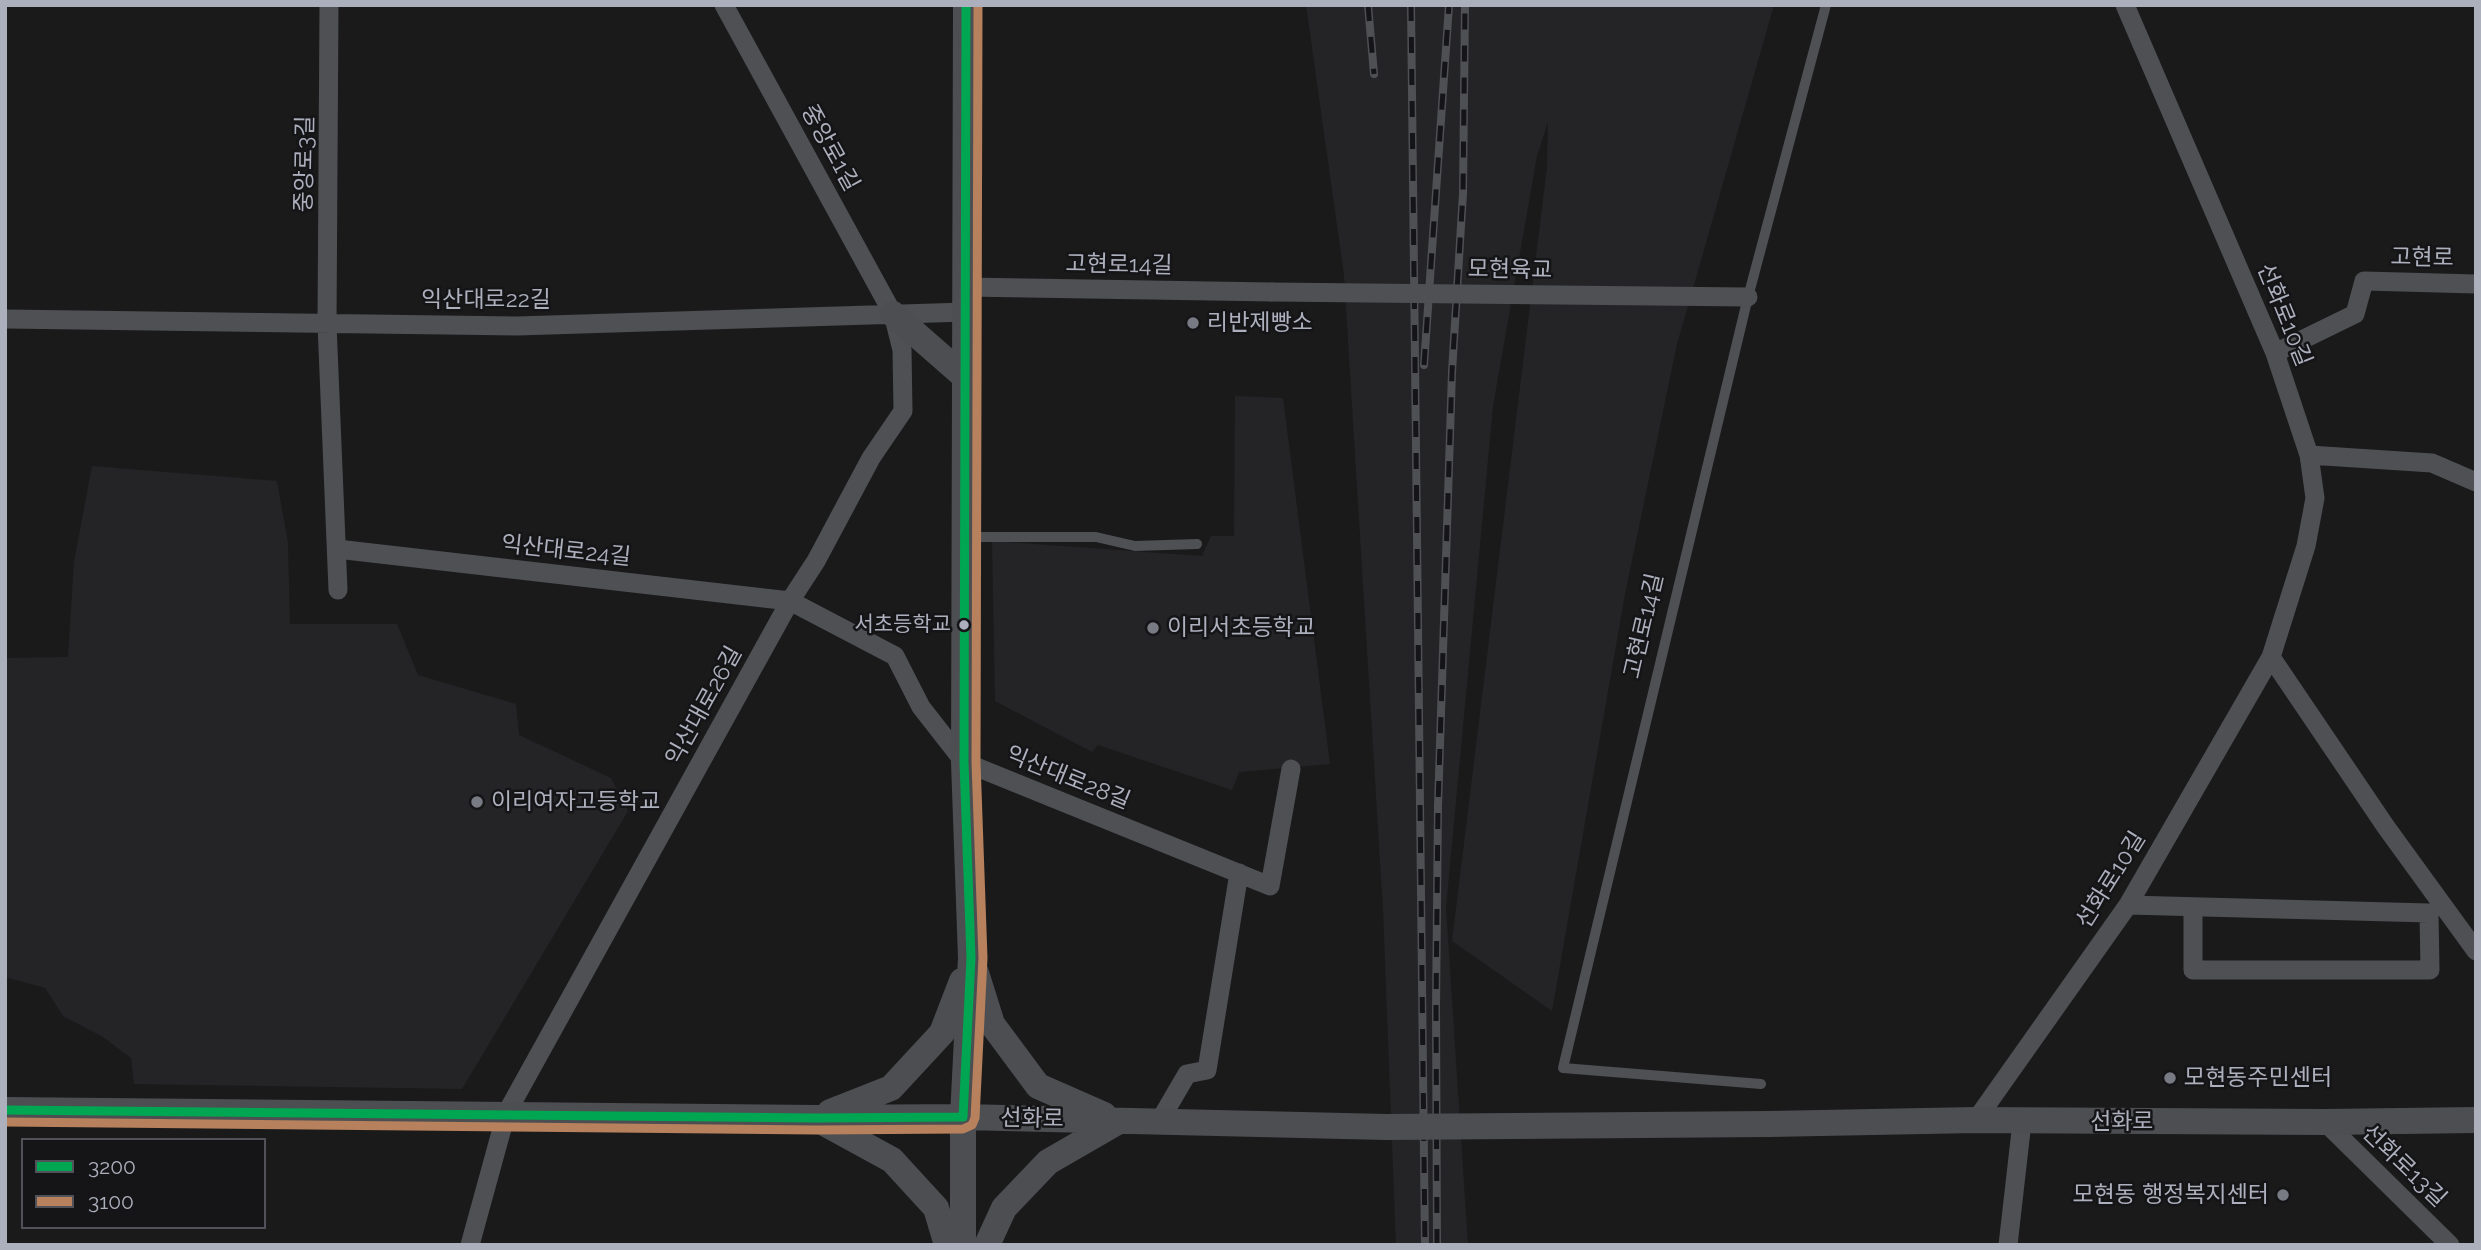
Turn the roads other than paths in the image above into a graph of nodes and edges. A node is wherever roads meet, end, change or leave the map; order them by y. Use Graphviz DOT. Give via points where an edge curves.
graph roads {
  1 [pos="329,5"];
  2 [pos="724,5"];
  3 [pos="966,5"];
  4 [pos="1826,5"];
  5 [pos="2125,5"];
  6 [pos="2476,284"];
  7 [pos="1272,292"];
  8 [pos="1748,297"];
  9 [pos="966,299"];
  10 [pos="893,314"];
  11 [pos="5,319"];
  12 [pos="327,324"];
  13 [pos="2275,353"];
  14 [pos="965,377"];
  15 [pos="2309,455"];
  16 [pos="2476,482"];
  17 [pos="963,537"];
  18 [pos="1197,544"];
  19 [pos="337,549"];
  20 [pos="338,590"];
  21 [pos="790,601"];
  22 [pos="2271,657"];
  23 [pos="964,762"];
  24 [pos="1291,769"];
  25 [pos="1239,873"];
  26 [pos="2128,905"];
  27 [pos="2193,908"];
  28 [pos="2476,951"];
  29 [pos="971,958"];
  30 [pos="1761,1084"];
  31 [pos="5,1110"];
  32 [pos="506,1114"];
  33 [pos="963,1117"];
  34 [pos="816,1118"];
  35 [pos="2476,1119"];
  36 [pos="1976,1120"];
  37 [pos="1119,1121"];
  38 [pos="1158,1122"];
  39 [pos="2022,1122"];
  40 [pos="2325,1122"];
  41 [pos="476,1240"];
  42 [pos="947,1245"];
  43 [pos="963,1245"];
  44 [pos="987,1245"];
  45 [pos="2008,1245"];
  46 [pos="2450,1245"];
  1 -- 12 [label="street, 중앙로3길"];
  2 -- 10 [label="street, 중앙로1길"];
  3 -- 9 [label="main road"];
  4 -- 8 [label="lane, 고현로14길"];
  5 -- 13 [label="street, 선화로10길"];
  6 -- 13 [label="street, 고현로" via="2364,282 2355,314"];
  7 -- 8 [label="street, 모현육교, bridge"];
  7 -- 9 [label="street, 고현로14길"];
  8 -- 30 [label="lane, 고현로14길" via="1563,1068"];
  9 -- 10 [label="street, 익산대로22길"];
  9 -- 14 [label="main road"];
  10 -- 12 [label="street, 익산대로22길" via="517,326"];
  10 -- 14 [label="main road"];
  10 -- 21 [label="street, 익산대로26길" via="902,350 903,411"];
  11 -- 12 [label="street, 익산대로22길"];
  12 -- 19 [label="street"];
  13 -- 15 [label="street, 선화로10길"];
  14 -- 17 [label="main road"];
  15 -- 16 [label="street" via="2432,463"];
  15 -- 22 [label="street, 선화로10길" via="2315,498 2306,546"];
  17 -- 18 [label="lane" via="1096,537 1135,546"];
  17 -- 23 [label="main road"];
  19 -- 20 [label="street"];
  19 -- 21 [label="street, 익산대로24길"];
  21 -- 23 [label="street" via="895,656 921,707"];
  21 -- 32 [label="street, 익산대로26길"];
  22 -- 26 [label="street, 선화로10길"];
  22 -- 28 [label="street"];
  23 -- 25 [label="street, 익산대로28길"];
  23 -- 29 [label="main road"];
  24 -- 25 [label="street, 익산대로28길" via="1270,886"];
  25 -- 38 [label="street" via="1207,1070 1187,1074"];
  26 -- 27 [label="street"];
  26 -- 36 [label="street, 선화로10길"];
  27 -- 27 [label="street" via="2193,970 2430,970 2429,914"];
  29 -- 33 [label="main road"];
  29 -- 34 [label="main road" via="942,1033 891,1088"];
  29 -- 37 [label="main road" via="992,1024 1038,1086"];
  31 -- 32 [label="main road, 선화로"];
  32 -- 34 [label="main road, 선화로"];
  32 -- 41 [label="street, 익산대로26길"];
  33 -- 34 [label="main road, 선화로"];
  33 -- 37 [label="main road, 선화로"];
  33 -- 43 [label="main road"];
  34 -- 42 [label="main road" via="892,1160 936,1208"];
  35 -- 40 [label="main road, 선화로"];
  36 -- 38 [label="main road, 선화로, bridge" via="1386,1127"];
  36 -- 39 [label="main road, 선화로"];
  37 -- 38 [label="main road, 선화로"];
  37 -- 44 [label="main road" via="1048,1162 1004,1208"];
  39 -- 40 [label="main road, 선화로"];
  39 -- 45 [label="street"];
  40 -- 46 [label="street, 선화로13길"];
}
